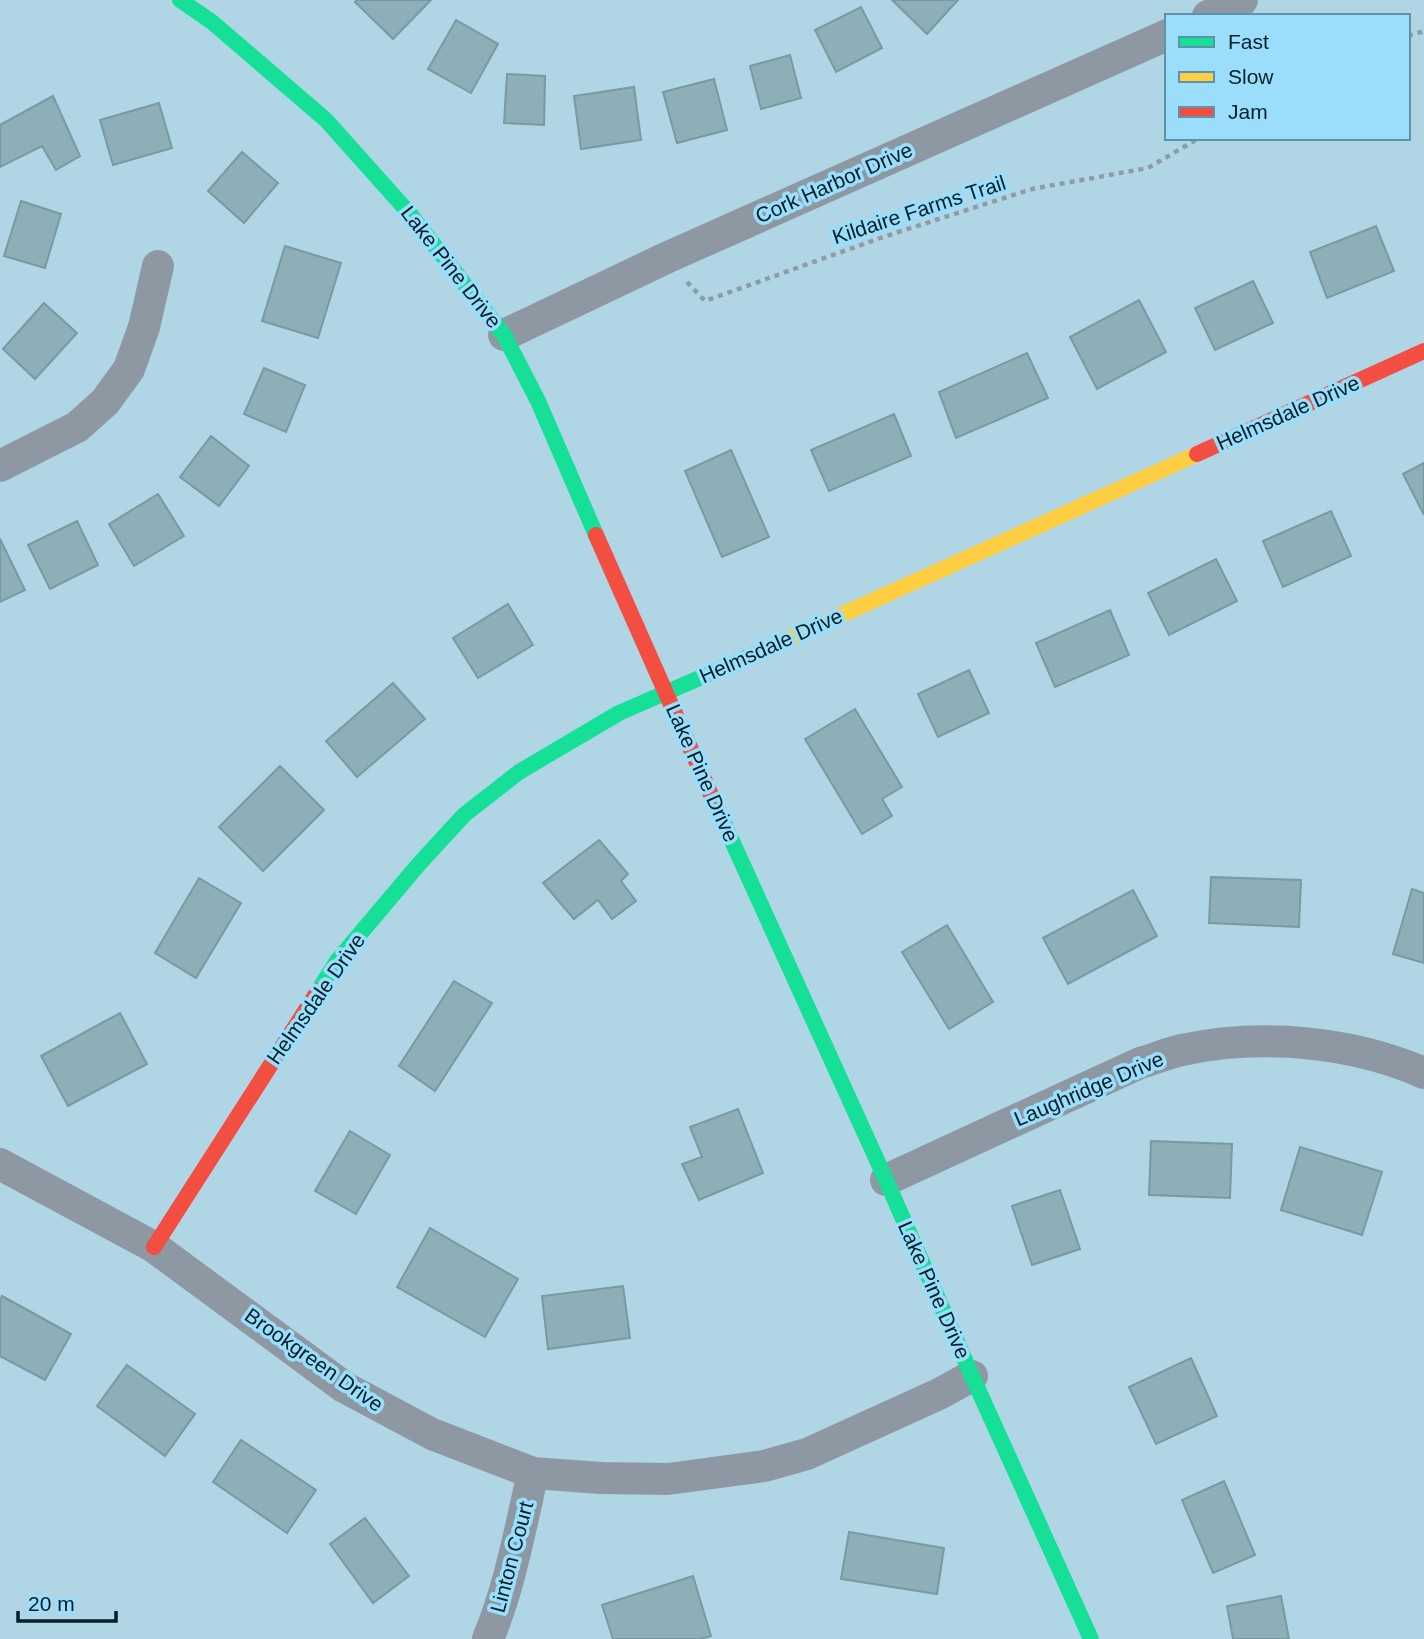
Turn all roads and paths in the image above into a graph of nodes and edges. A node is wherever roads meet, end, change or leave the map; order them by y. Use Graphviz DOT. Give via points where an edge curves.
graph roads {
  1 [pos="180,0"];
  2 [pos="1242,0"];
  3 [pos="1212,14"];
  4 [pos="1165,36"];
  5 [pos="1196,140"];
  6 [pos="666,258"];
  7 [pos="158,266"];
  8 [pos="503,335"];
  9 [pos="1424,351"];
  10 [pos="0,466"];
  11 [pos="666,694"];
  12 [pos="1424,1073"];
  13 [pos="0,1164"];
  14 [pos="886,1180"];
  15 [pos="154,1247"];
  16 [pos="972,1376"];
  17 [pos="533,1473"];
  18 [pos="488,1639"];
  19 [pos="1091,1639"];
  1 -- 8 [label="street, Lake Pine Drive" via="326,120 410,214"];
  2 -- 3 [label="street"];
  4 -- 6 [label="street, Cork Harbor Drive"];
  5 -- 6 [label="path, Kildaire Farms Trail" via="1148,168 1032,189 705,301"];
  6 -- 8 [label="street, Cork Harbor Drive"];
  7 -- 10 [label="street" via="129,369 105,402 77,427"];
  8 -- 11 [label="street, Lake Pine Drive" via="538,401"];
  9 -- 11 [label="street, Helmsdale Drive"];
  11 -- 14 [label="street, Lake Pine Drive"];
  11 -- 15 [label="street, Helmsdale Drive" via="619,713 519,772 464,815 419,863 337,961"];
  12 -- 14 [label="street, Laughridge Drive" via="1326,1045 1257,1042 1181,1050 1140,1063"];
  13 -- 15 [label="street, Brookgreen Drive"];
  14 -- 16 [label="street, Lake Pine Drive"];
  15 -- 17 [label="street, Brookgreen Drive" via="344,1387 432,1434"];
  16 -- 17 [label="street, Brookgreen Drive" via="807,1454 764,1466 668,1479"];
  16 -- 19 [label="street, Lake Pine Drive"];
  17 -- 18 [label="street, Linton Court" via="510,1575"];
}
